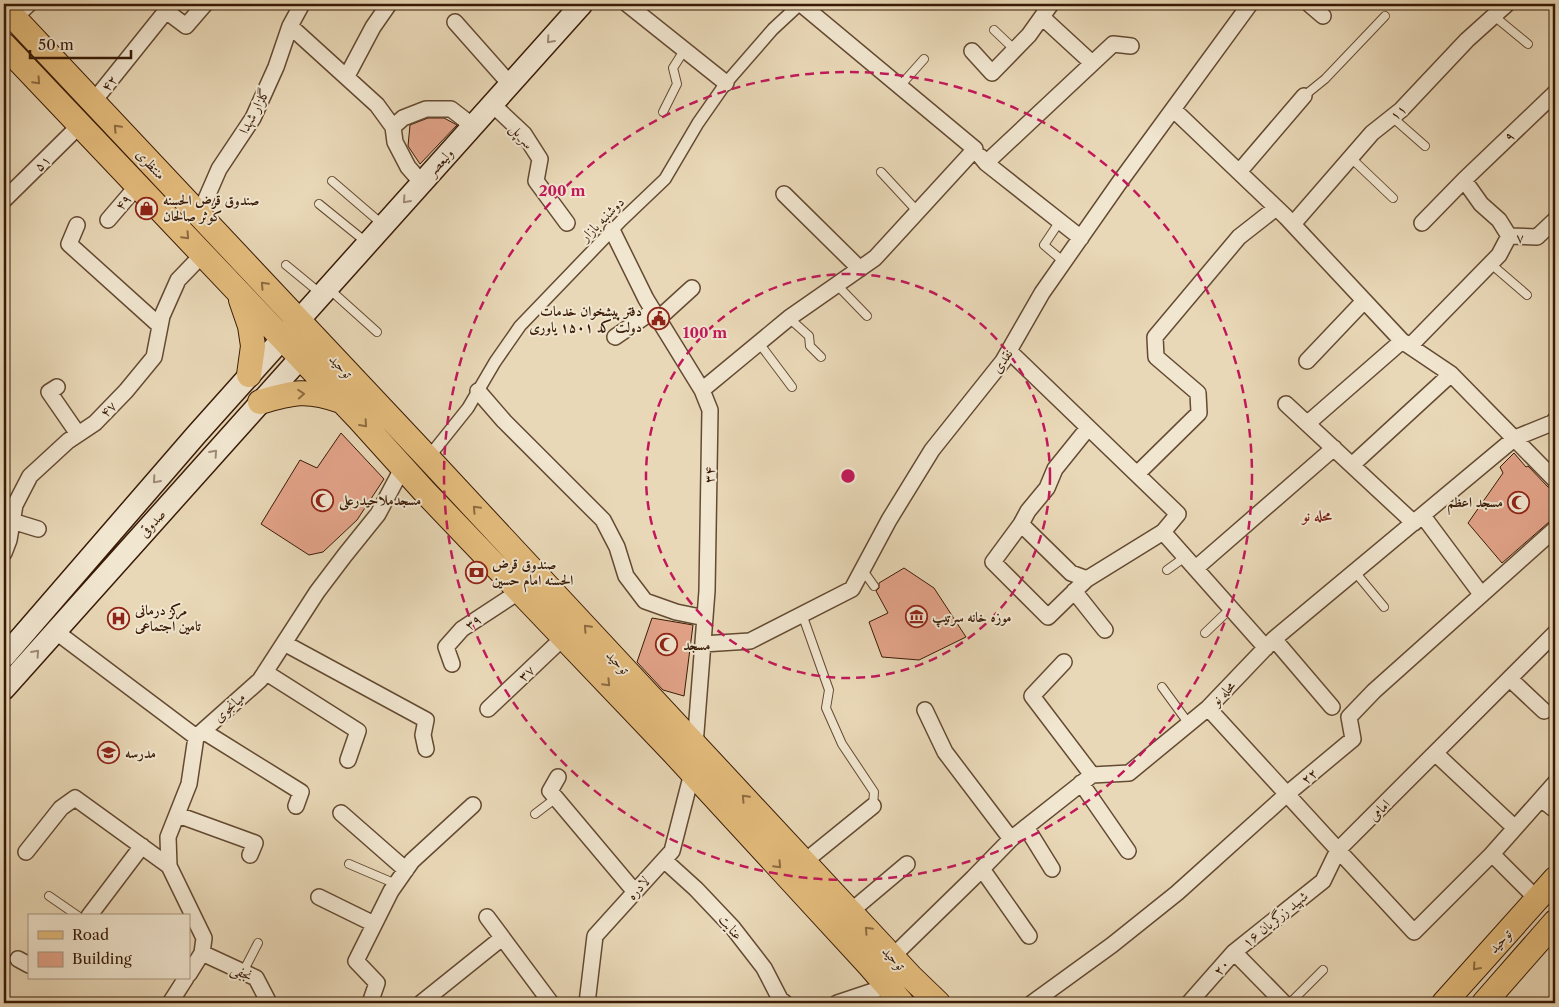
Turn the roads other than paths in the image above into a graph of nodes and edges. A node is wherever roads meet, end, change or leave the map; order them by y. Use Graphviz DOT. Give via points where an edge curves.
graph roads {
  1 [pos="205,4"];
  2 [pos="302,4"];
  3 [pos="389,4"];
  4 [pos="582,4"];
  5 [pos="627,4"];
  6 [pos="800,4"];
  7 [pos="1051,4"];
  8 [pos="1250,4"];
  9 [pos="1308,4"];
  10 [pos="1507,4"];
  11 [pos="161,8"];
  12 [pos="15,10"];
  13 [pos="1323,16"];
  14 [pos="1385,16"];
  15 [pos="1494,16"];
  16 [pos="1042,17"];
  17 [pos="454,22"];
  18 [pos="290,26"];
  19 [pos="994,30"];
  20 [pos="1528,44"];
  21 [pos="1130,46"];
  22 [pos="5,48"];
  23 [pos="685,49"];
  24 [pos="1015,50"];
  25 [pos="972,51"];
  26 [pos="924,59"];
  27 [pos="1092,63"];
  28 [pos="347,76"];
  29 [pos="726,83"];
  30 [pos="510,84"];
  31 [pos="900,86"];
  32 [pos="1555,93"];
  33 [pos="1304,96"];
  34 [pos="93,102"];
  35 [pos="492,104"];
  36 [pos="1174,110"];
  37 [pos="663,112"];
  38 [pos="1392,117"];
  39 [pos="79,126"];
  40 [pos="472,126"];
  41 [pos="393,127"];
  42 [pos="1425,146"];
  43 [pos="975,149"];
  44 [pos="1351,158"];
  45 [pos="986,163"];
  46 [pos="881,172"];
  47 [pos="1239,172"];
  48 [pos="1464,180"];
  49 [pos="332,182"];
  50 [pos="422,183"];
  51 [pos="138,185"];
  52 [pos="784,194"];
  53 [pos="1393,198"];
  54 [pos="4,200"];
  55 [pos="319,204"];
  56 [pos="1276,208"];
  57 [pos="918,212"];
  58 [pos="199,216"];
  59 [pos="108,220"];
  60 [pos="1555,220"];
  61 [pos="1060,221"];
  62 [pos="567,223"];
  63 [pos="1422,223"];
  64 [pos="1293,224"];
  65 [pos="77,225"];
  66 [pos="384,225"];
  67 [pos="612,230"];
  68 [pos="1509,236"];
  69 [pos="1081,238"];
  70 [pos="368,243"];
  71 [pos="203,254"];
  72 [pos="1064,262"];
  73 [pos="1490,264"];
  74 [pos="286,265"];
  75 [pos="860,269"];
  76 [pos="837,285"];
  77 [pos="692,288"];
  78 [pos="324,291"];
  79 [pos="238,292"];
  80 [pos="1527,295"];
  81 [pos="1364,300"];
  82 [pos="655,315"];
  83 [pos="867,316"];
  84 [pos="790,318"];
  85 [pos="298,321"];
  86 [pos="160,326"];
  87 [pos="377,332"];
  88 [pos="615,337"];
  89 [pos="281,339"];
  90 [pos="316,340"];
  91 [pos="759,343"];
  92 [pos="1406,344"];
  93 [pos="1009,352"];
  94 [pos="820,357"];
  95 [pos="300,358"];
  96 [pos="1307,361"];
  97 [pos="1450,374"];
  98 [pos="249,375"];
  99 [pos="57,387"];
  100 [pos="792,388"];
  101 [pos="702,390"];
  102 [pos="478,391"];
  103 [pos="341,401"];
  104 [pos="260,402"];
  105 [pos="1286,404"];
  106 [pos="1555,420"];
  107 [pos="1308,423"];
  108 [pos="1088,428"];
  109 [pos="78,434"];
  110 [pos="1515,438"];
  111 [pos="1334,448"];
  112 [pos="176,458"];
  113 [pos="428,458"];
  114 [pos="1352,464"];
  115 [pos="403,467"];
  116 [pos="1136,474"];
  117 [pos="195,476"];
  118 [pos="1555,480"];
  119 [pos="1419,519"];
  120 [pos="12,521"];
  121 [pos="1022,524"];
  122 [pos="38,529"];
  123 [pos="1555,529"];
  124 [pos="1163,532"];
  125 [pos="4,553"];
  126 [pos="1185,557"];
  127 [pos="1196,568"];
  128 [pos="862,569"];
  129 [pos="1167,570"];
  130 [pos="1355,572"];
  131 [pos="1087,579"];
  132 [pos="874,586"];
  133 [pos="520,590"];
  134 [pos="1074,591"];
  135 [pos="1481,594"];
  136 [pos="1384,607"];
  137 [pos="1231,608"];
  138 [pos="802,614"];
  139 [pos="705,618"];
  140 [pos="1105,630"];
  141 [pos="55,631"];
  142 [pos="1205,633"];
  143 [pos="1555,633"];
  144 [pos="564,637"];
  145 [pos="284,643"];
  146 [pos="1270,643"];
  147 [pos="703,644"];
  148 [pos="4,657"];
  149 [pos="1064,662"];
  150 [pos="452,664"];
  151 [pos="265,672"];
  152 [pos="1510,679"];
  153 [pos="1162,687"];
  154 [pos="4,689"];
  155 [pos="1332,707"];
  156 [pos="1208,708"];
  157 [pos="488,709"];
  158 [pos="925,710"];
  159 [pos="1544,711"];
  160 [pos="1189,724"];
  161 [pos="199,734"];
  162 [pos="695,745"];
  163 [pos="426,749"];
  164 [pos="1435,753"];
  165 [pos="348,760"];
  166 [pos="692,772"];
  167 [pos="558,777"];
  168 [pos="1086,779"];
  169 [pos="1555,783"];
  170 [pos="1287,794"];
  171 [pos="556,798"];
  172 [pos="1541,799"];
  173 [pos="473,805"];
  174 [pos="296,806"];
  175 [pos="873,806"];
  176 [pos="1555,810"];
  177 [pos="341,813"];
  178 [pos="178,814"];
  179 [pos="535,814"];
  180 [pos="1026,827"];
  181 [pos="1515,828"];
  182 [pos="764,834"];
  183 [pos="1011,839"];
  184 [pos="142,846"];
  185 [pos="1338,850"];
  186 [pos="1128,851"];
  187 [pos="26,852"];
  188 [pos="1492,854"];
  189 [pos="250,855"];
  190 [pos="664,860"];
  191 [pos="804,862"];
  192 [pos="349,864"];
  193 [pos="907,864"];
  194 [pos="169,866"];
  195 [pos="982,869"];
  196 [pos="1052,869"];
  197 [pos="406,870"];
  198 [pos="1555,878"];
  199 [pos="396,884"];
  200 [pos="635,892"];
  201 [pos="49,896"];
  202 [pos="319,897"];
  203 [pos="1537,899"];
  204 [pos="850,912"];
  205 [pos="75,914"];
  206 [pos="91,914"];
  207 [pos="487,917"];
  208 [pos="1555,923"];
  209 [pos="374,924"];
  210 [pos="1029,936"];
  211 [pos="502,938"];
  212 [pos="258,943"];
  213 [pos="1234,952"];
  214 [pos="202,953"];
  215 [pos="892,957"];
  216 [pos="1323,970"];
  217 [pos="190,972"];
  218 [pos="243,972"];
  219 [pos="185,980"];
  220 [pos="895,995"];
  221 [pos="781,1002"];
  222 [pos="1281,1002"];
  223 [pos="170,1003"];
  224 [pos="269,1003"];
  225 [pos="370,1003"];
  226 [pos="421,1003"];
  227 [pos="551,1003"];
  228 [pos="587,1003"];
  229 [pos="837,1003"];
  230 [pos="938,1003"];
  231 [pos="1032,1003"];
  232 [pos="1189,1003"];
  233 [pos="1444,1003"];
  234 [pos="1484,1003"];
  1 -- 11 [label="street, ۴۲" via="186,26"];
  2 -- 18 [label="street, گلزار شهدا"];
  3 -- 28 [label="street"];
  4 -- 30 [label="main road, ولیعصر, one-way"];
  5 -- 23 [label="street"];
  6 -- 29 [label="street, دوشنبه بازار" via="773,29"];
  6 -- 31 [label="street"];
  7 -- 16 [label="street"];
  8 -- 36 [label="street, نقدی"];
  9 -- 13 [label="street"];
  10 -- 15 [label="street, ۱۱"];
  11 -- 34 [label="street, ۴۲"];
  12 -- 34 [label="main road, منتظری"];
  14 -- 33 [label="lane" via="1325,79"];
  15 -- 20 [label="lane"];
  15 -- 38 [label="street, ۱۱"];
  16 -- 24 [label="street"];
  16 -- 27 [label="street"];
  17 -- 30 [label="street"];
  18 -- 28 [label="street"];
  18 -- 58 [label="street, گلزار شهدا" via="253,118 219,169"];
  19 -- 24 [label="lane"];
  21 -- 27 [label="street" via="1113,44"];
  22 -- 39 [label="main road, منتظری, one-way"];
  23 -- 29 [label="street"];
  23 -- 37 [label="lane" via="673,68 677,84"];
  24 -- 25 [label="street" via="992,73"];
  26 -- 31 [label="lane"];
  27 -- 45 [label="street"];
  28 -- 41 [label="street" via="377,105"];
  29 -- 67 [label="street, دوشنبه بازار" via="665,179"];
  30 -- 35 [label="main road, ولیعصر"];
  31 -- 43 [label="street"];
  32 -- 48 [label="street, ۹"];
  33 -- 47 [label="street"];
  58 -- 34 [label="main road, منتظری, one-way"];
  35 -- 40 [label="main road, ولیعصر"];
  35 -- 62 [label="street, سر پل" via="524,134 540,159 536,181"];
  36 -- 47 [label="street"];
  36 -- 69 [label="street, نقدی"];
  38 -- 42 [label="lane"];
  38 -- 44 [label="street, ۱۱" via="1372,133"];
  39 -- 51 [label="main road, منتظری"];
  39 -- 54 [label="street, ۵۱"];
  40 -- 41 [label="street" via="451,109 426,109 403,118"];
  40 -- 50 [label="main road, ولیعصر"];
  41 -- 50 [label="street" via="395,142 408,167"];
  43 -- 45 [label="street"];
  43 -- 57 [label="street"];
  44 -- 53 [label="lane"];
  44 -- 64 [label="street, ۱۱"];
  45 -- 61 [label="street"];
  46 -- 57 [label="lane"];
  47 -- 56 [label="street"];
  48 -- 63 [label="street, ۹"];
  48 -- 68 [label="street"];
  49 -- 66 [label="lane"];
  50 -- 66 [label="main road, ولیعصر, one-way"];
  51 -- 59 [label="street, ۴۹"];
  51 -- 71 [label="main road, منتظری, one-way"];
  52 -- 75 [label="street"];
  55 -- 70 [label="lane"];
  56 -- 64 [label="street"];
  56 -- 116 [label="street" via="1239,237 1155,337 1156,357 1198,393 1200,413"];
  57 -- 75 [label="street" via="875,258"];
  85 -- 58 [label="main road, منتظری, one-way"];
  60 -- 68 [label="street, ۷" via="1537,237"];
  61 -- 69 [label="street"];
  61 -- 72 [label="lane" via="1044,244"];
  64 -- 81 [label="street"];
  65 -- 86 [label="street" via="69,244"];
  66 -- 70 [label="main road, ولیعصر"];
  67 -- 82 [label="street, ۳۴"];
  67 -- 102 [label="street, دوشنبه بازار" via="520,326"];
  68 -- 73 [label="street"];
  69 -- 72 [label="street, نقدی"];
  70 -- 78 [label="main road, ولیعصر"];
  71 -- 79 [label="main road, منتظری"];
  71 -- 86 [label="street, ۴۷" via="178,280"];
  72 -- 93 [label="street, نقدی" via="1042,293"];
  73 -- 80 [label="lane"];
  73 -- 92 [label="street"];
  74 -- 78 [label="lane"];
  75 -- 76 [label="street"];
  76 -- 83 [label="lane"];
  76 -- 84 [label="street"];
  77 -- 82 [label="street"];
  78 -- 85 [label="main road, ولیعصر"];
  78 -- 87 [label="lane"];
  79 -- 89 [label="main road, منتظری"];
  79 -- 98 [label="main road" via="253,346"];
  81 -- 92 [label="street"];
  81 -- 96 [label="street"];
  82 -- 88 [label="street"];
  82 -- 101 [label="street, ۳۴"];
  84 -- 91 [label="street"];
  84 -- 94 [label="lane" via="809,336 810,346"];
  85 -- 89 [label="main road, ولیعصر"];
  85 -- 90 [label="main road, توحید"];
  86 -- 109 [label="street, ۴۷" via="154,357 126,391"];
  89 -- 95 [label="main road, توحید"];
  89 -- 98 [label="main road, صدوقی"];
  90 -- 95 [label="main road, صدوقی"];
  90 -- 113 [label="main road, توحید"];
  91 -- 100 [label="lane"];
  91 -- 101 [label="street"];
  92 -- 97 [label="street"];
  92 -- 107 [label="street"];
  93 -- 108 [label="street"];
  93 -- 128 [label="street, نقدی" via="932,450"];
  95 -- 103 [label="main road, توحید"];
  95 -- 104 [label="main road, صدوقی"];
  97 -- 110 [label="street"];
  97 -- 114 [label="street"];
  98 -- 112 [label="main road, صدوقی"];
  99 -- 109 [label="street" via="49,392"];
  101 -- 139 [label="street, ۳۴" via="710,410"];
  102 -- 113 [label="street, دوشنبه بازار"];
  102 -- 139 [label="street" via="603,520 617,547 626,576 645,601"];
  104 -- 103 [label="main road, one-way" via="305,393 323,394"];
  103 -- 115 [label="main road, توحید, one-way"];
  117 -- 104 [label="main road, صدوقی, one-way"];
  105 -- 107 [label="street"];
  106 -- 110 [label="street, محله نو"];
  107 -- 111 [label="street"];
  108 -- 116 [label="street"];
  108 -- 121 [label="street" via="1055,469 1047,488"];
  109 -- 120 [label="street, ۴۷" via="30,476 15,504"];
  110 -- 118 [label="street"];
  110 -- 119 [label="street, محله نو"];
  111 -- 114 [label="street"];
  111 -- 127 [label="street"];
  112 -- 117 [label="main road"];
  112 -- 148 [label="main road, صدوقی, one-way"];
  162 -- 113 [label="main road, توحید, one-way"];
  114 -- 119 [label="street"];
  115 -- 133 [label="main road, توحید"];
  115 -- 145 [label="street, میانجوی" via="378,514 317,592"];
  116 -- 124 [label="street" via="1178,514"];
  117 -- 141 [label="main road, صدوقی"];
  119 -- 130 [label="street, محله نو"];
  119 -- 135 [label="street"];
  120 -- 122 [label="street"];
  120 -- 125 [label="street, ۴۷"];
  121 -- 131 [label="street" via="1071,573"];
  121 -- 134 [label="street" via="993,562 1048,617"];
  123 -- 135 [label="street, ۲۲"];
  124 -- 126 [label="street"];
  124 -- 131 [label="street"];
  126 -- 127 [label="street"];
  126 -- 129 [label="lane"];
  127 -- 137 [label="street"];
  128 -- 132 [label="lane"];
  128 -- 138 [label="street, نقدی" via="852,589"];
  130 -- 136 [label="lane"];
  130 -- 146 [label="street, محله نو"];
  131 -- 134 [label="street"];
  133 -- 144 [label="main road, توحید"];
  133 -- 150 [label="street, ۳۹" via="462,629 446,647"];
  134 -- 140 [label="street"];
  135 -- 170 [label="street, ۲۲" via="1349,716 1353,739"];
  137 -- 142 [label="lane"];
  137 -- 146 [label="street"];
  138 -- 147 [label="street, نقدی" via="750,641"];
  138 -- 175 [label="lane" via="829,690 826,708 842,744 874,792"];
  139 -- 147 [label="street, ۳۴"];
  154 -- 141 [label="main road, صدوقی, one-way"];
  141 -- 161 [label="street"];
  143 -- 152 [label="street, امامی"];
  144 -- 157 [label="street, ۳۷"];
  144 -- 166 [label="main road, توحید, one-way"];
  145 -- 151 [label="street, میانجوی"];
  145 -- 163 [label="street" via="426,720 423,735"];
  146 -- 155 [label="street"];
  146 -- 156 [label="street, محله نو"];
  147 -- 162 [label="street, ۳۴"];
  149 -- 168 [label="street" via="1032,696"];
  151 -- 161 [label="street, میانجوی"];
  151 -- 165 [label="street" via="358,731"];
  152 -- 159 [label="street"];
  152 -- 164 [label="street, امامی"];
  153 -- 160 [label="lane"];
  156 -- 160 [label="street, محله نو"];
  156 -- 170 [label="street"];
  158 -- 183 [label="street" via="945,752"];
  160 -- 168 [label="street, محله نو" via="1129,773"];
  161 -- 174 [label="street" via="301,792"];
  161 -- 178 [label="street" via="189,784"];
  182 -- 162 [label="main road, توحید, one-way"];
  164 -- 181 [label="street"];
  164 -- 185 [label="street, امامی"];
  166 -- 182 [label="main road, توحید"];
  166 -- 190 [label="street, لادره" via="672,851"];
  167 -- 171 [label="street" via="550,791"];
  168 -- 180 [label="street"];
  168 -- 186 [label="street"];
  169 -- 172 [label="street"];
  170 -- 185 [label="street"];
  170 -- 231 [label="street, ۲۲" via="1177,893"];
  171 -- 179 [label="lane"];
  171 -- 200 [label="street"];
  172 -- 176 [label="street"];
  172 -- 181 [label="street"];
  173 -- 197 [label="street"];
  175 -- 191 [label="street"];
  177 -- 197 [label="street"];
  178 -- 189 [label="street" via="255,843"];
  178 -- 194 [label="street" via="168,837"];
  180 -- 183 [label="street"];
  180 -- 196 [label="street"];
  181 -- 188 [label="street"];
  182 -- 191 [label="main road, توحید"];
  182 -- 220 [label="main road, توحید, one-way"];
  183 -- 195 [label="street"];
  184 -- 187 [label="street" via="75,798 60,808"];
  184 -- 194 [label="street"];
  184 -- 206 [label="street"];
  185 -- 188 [label="street" via="1414,932"];
  185 -- 213 [label="street, ۱۶ شهید زرگریان" via="1323,881"];
  188 -- 203 [label="street"];
  190 -- 200 [label="street, لادره"];
  190 -- 221 [label="street, عنایت" via="733,928 764,968"];
  191 -- 204 [label="main road, توحید"];
  192 -- 199 [label="lane"];
  193 -- 204 [label="street"];
  194 -- 214 [label="street" via="204,938"];
  195 -- 210 [label="street"];
  195 -- 215 [label="street"];
  197 -- 199 [label="street"];
  198 -- 203 [label="main road, توحید"];
  199 -- 209 [label="street"];
  200 -- 228 [label="street, لادره" via="595,936"];
  201 -- 205 [label="lane"];
  202 -- 209 [label="street"];
  203 -- 233 [label="main road, توحید, one-way"];
  215 -- 204 [label="main road, توحید, one-way"];
  207 -- 211 [label="street"];
  208 -- 234 [label="main road, توحید"];
  209 -- 225 [label="street" via="356,961 377,983"];
  211 -- 226 [label="street"];
  211 -- 227 [label="street"];
  212 -- 218 [label="lane"];
  213 -- 222 [label="street, ۱۶ شهید زرگریان"];
  213 -- 232 [label="street, ۲۰"];
  214 -- 217 [label="street"];
  214 -- 218 [label="street, نجفی"];
  215 -- 230 [label="main road, توحید"];
  216 -- 222 [label="lane"];
  218 -- 224 [label="street, نجفی" via="256,978"];
  219 -- 223 [label="street"];
  220 -- 229 [label="street"];
}
